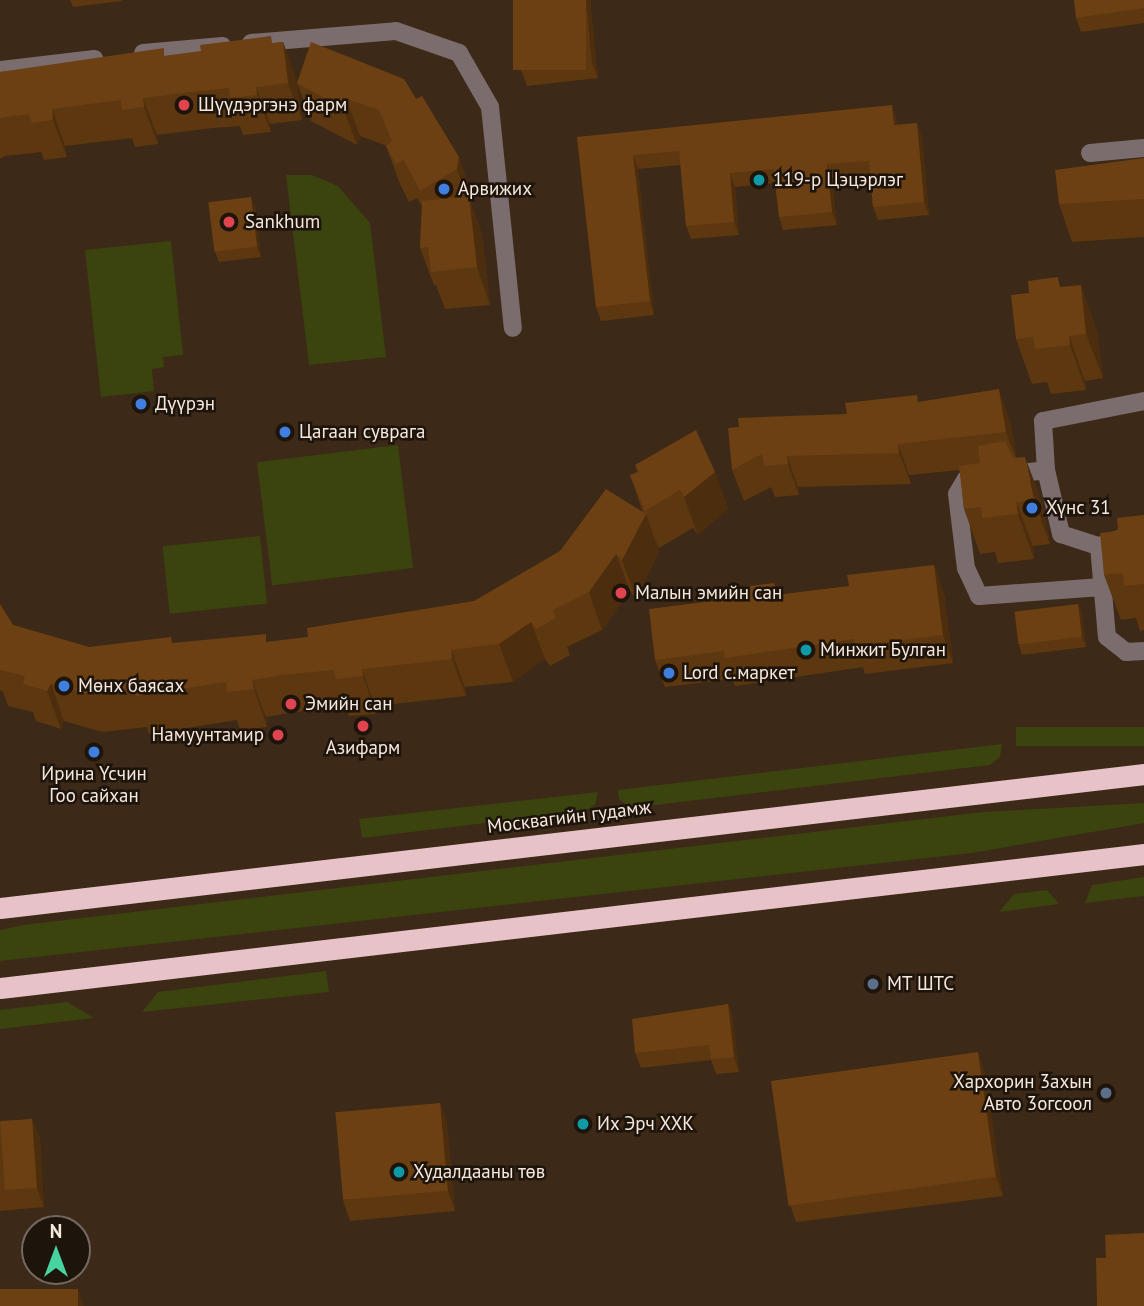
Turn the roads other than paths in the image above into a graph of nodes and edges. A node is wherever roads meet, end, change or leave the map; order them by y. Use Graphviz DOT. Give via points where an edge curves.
graph roads {
  1 [pos="0,71"];
  2 [pos="1144,148"];
  3 [pos="1090,153"];
  4 [pos="513,328"];
  5 [pos="1144,401"];
  6 [pos="1046,470"];
  7 [pos="1144,531"];
  8 [pos="1099,546"];
  9 [pos="1102,587"];
  10 [pos="1144,651"];
  11 [pos="1144,774"];
  12 [pos="1144,854"];
  13 [pos="0,908"];
  14 [pos="0,988"];
  1 -- 4 [label="street" via="396,31 459,53 490,107"];
  2 -- 3 [label="street"];
  5 -- 6 [label="street" via="1043,421"];
  6 -- 8 [label="street" via="1061,534"];
  6 -- 9 [label="street" via="961,485 957,494 972,586 979,596 993,597"];
  7 -- 8 [label="street"];
  8 -- 9 [label="street"];
  9 -- 10 [label="street" via="1107,637 1126,652"];
  11 -- 13 [label="highway, Москвагийн гудамж"];
  12 -- 14 [label="highway"];
}
